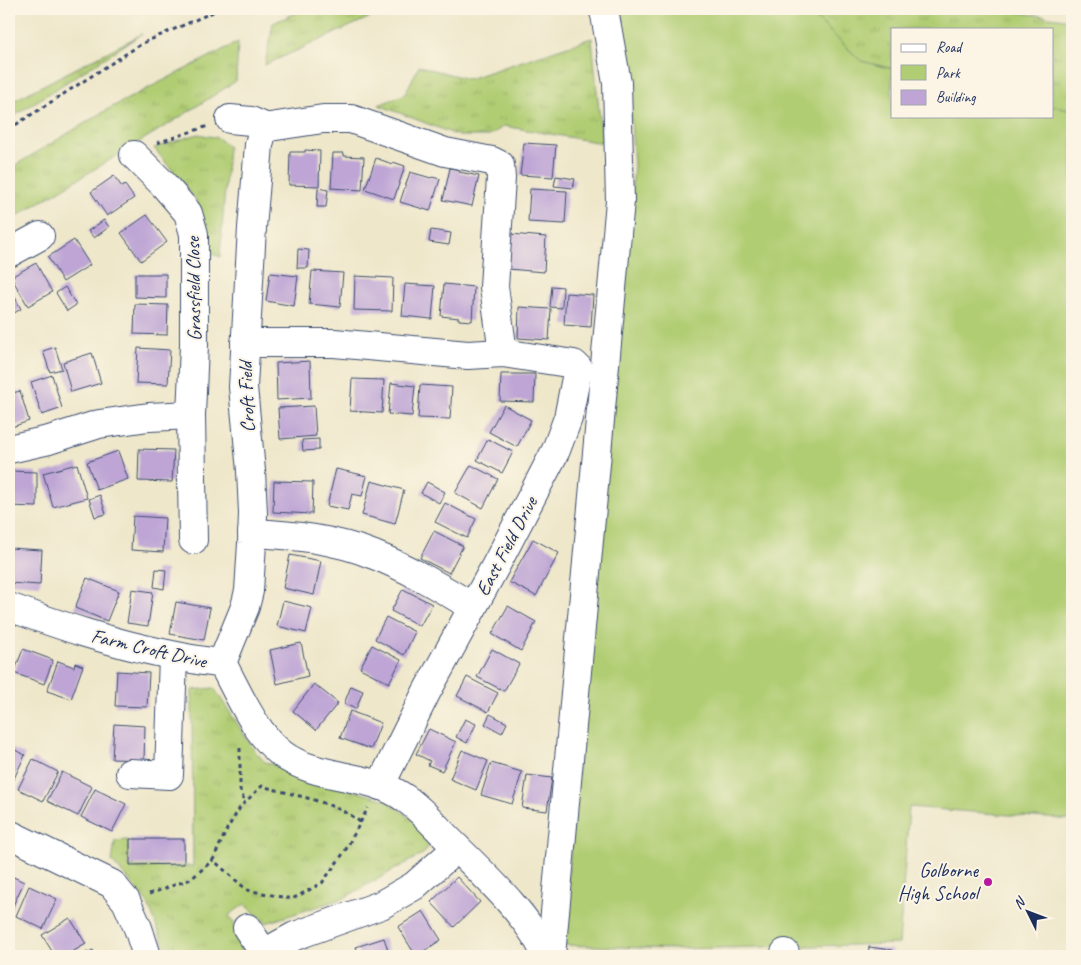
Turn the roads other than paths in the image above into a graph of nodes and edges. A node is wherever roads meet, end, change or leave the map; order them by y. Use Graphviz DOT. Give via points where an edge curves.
graph roads {
  1 [pos="603,9"];
  2 [pos="230,118"];
  3 [pos="265,127"];
  4 [pos="134,155"];
  5 [pos="40,236"];
  6 [pos="9,254"];
  7 [pos="245,343"];
  8 [pos="503,353"];
  9 [pos="191,415"];
  10 [pos="9,449"];
  11 [pos="252,533"];
  12 [pos="193,540"];
  13 [pos="9,607"];
  14 [pos="473,607"];
  15 [pos="173,656"];
  16 [pos="222,663"];
  17 [pos="130,773"];
  18 [pos="380,786"];
  19 [pos="9,834"];
  20 [pos="456,848"];
  21 [pos="247,928"];
  22 [pos="262,954"];
  23 [pos="147,956"];
  24 [pos="546,956"];
  25 [pos="550,956"];
  1 -- 25 [label="street" via="618,83 620,201"];
  2 -- 3 [label="street"];
  3 -- 7 [label="street, Croft Field" via="260,136"];
  3 -- 8 [label="street" via="323,119 351,119 444,152 495,162 501,168 494,287"];
  4 -- 9 [label="street, Grassfield Close" via="188,213 204,268"];
  5 -- 6 [label="street"];
  7 -- 8 [label="street, East Field Drive" via="334,343 468,355"];
  7 -- 11 [label="street, Croft Field" via="243,387 251,471"];
  8 -- 14 [label="street, East Field Drive" via="574,364 578,371 568,418 556,450"];
  9 -- 10 [label="street" via="99,424"];
  9 -- 12 [label="street, Grassfield Close"];
  11 -- 14 [label="street" via="319,540 373,554"];
  11 -- 16 [label="street, Croft Field" via="247,599"];
  13 -- 15 [label="street, Farm Croft Drive" via="125,646"];
  14 -- 18 [label="street, East Field Drive" via="426,692"];
  15 -- 16 [label="street, Farm Croft Drive"];
  15 -- 17 [label="street" via="170,775"];
  16 -- 18 [label="street, Farm Croft Drive" via="254,722 284,755 302,765"];
  18 -- 20 [label="street, Farm Croft Drive" via="406,799"];
  19 -- 23 [label="street" via="112,884 126,901"];
  20 -- 22 [label="street" via="407,890 381,905 295,936"];
  20 -- 24 [label="street, Farm Croft Drive" via="523,918"];
  21 -- 22 [label="street"];
}
